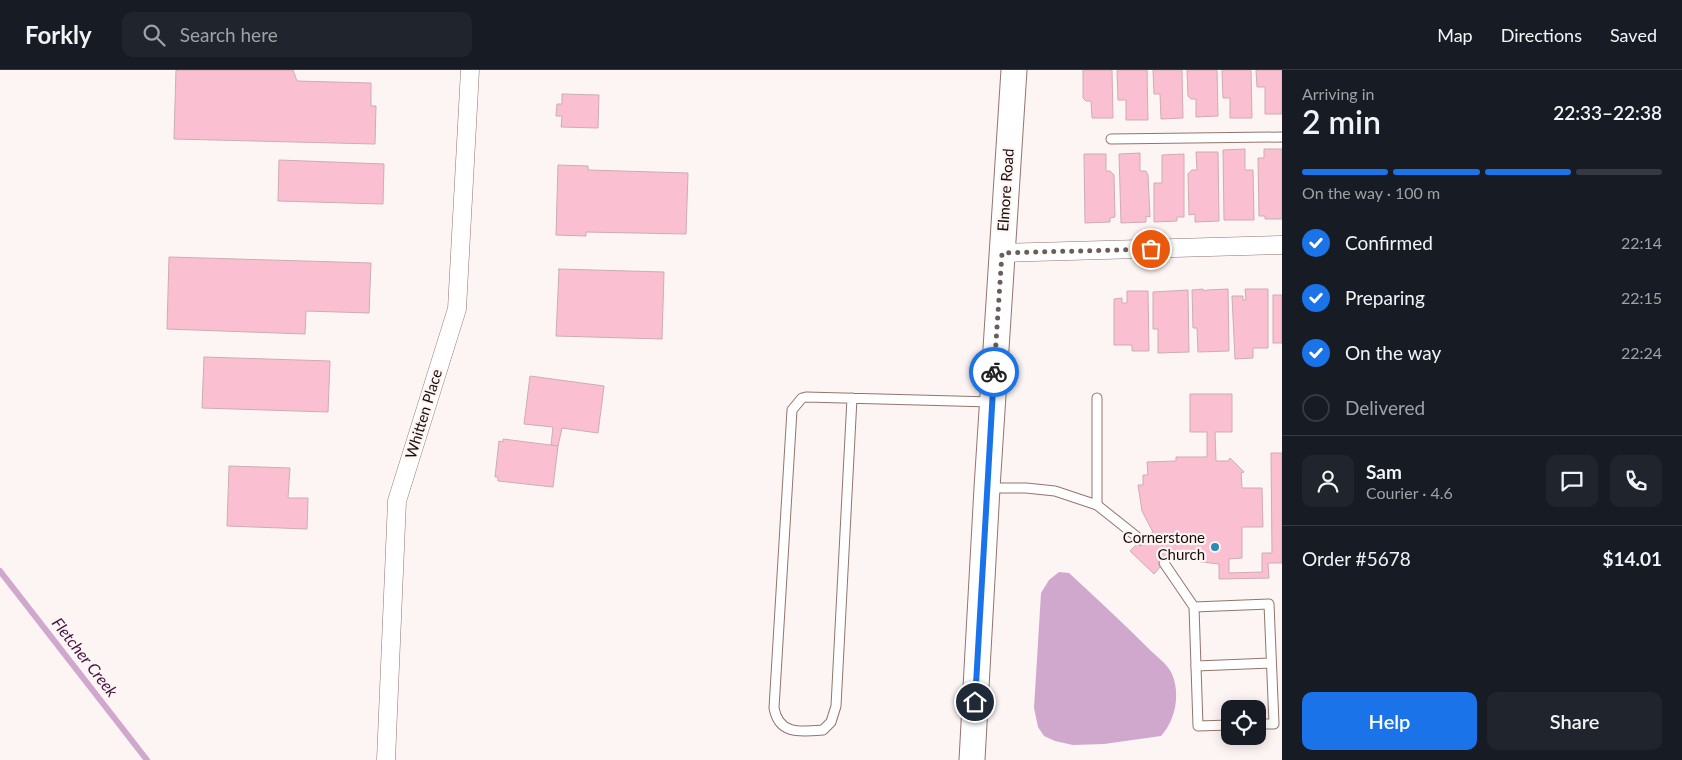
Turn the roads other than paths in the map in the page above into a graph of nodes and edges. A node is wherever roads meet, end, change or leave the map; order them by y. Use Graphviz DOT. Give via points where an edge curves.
graph roads {
  1 [pos="470,70"];
  2 [pos="1014,70"];
  3 [pos="1282,137"];
  4 [pos="1111,139"];
  5 [pos="1282,245"];
  6 [pos="1002,253"];
  7 [pos="852,398"];
  8 [pos="1097,398"];
  9 [pos="992,402"];
  10 [pos="986,488"];
  11 [pos="1098,505"];
  12 [pos="1141,540"];
  13 [pos="1164,563"];
  14 [pos="1194,607"];
  15 [pos="1271,663"];
  16 [pos="1196,666"];
  17 [pos="1266,724"];
  18 [pos="1221,725"];
  19 [pos="386,760"];
  20 [pos="972,760"];
  1 -- 19 [label="street, Whitten Place" via="457,309 397,501"];
  2 -- 6 [label="street, Elmore Road"];
  3 -- 4 [label="lane"];
  5 -- 6 [label="street"];
  6 -- 9 [label="street, Elmore Road"];
  7 -- 7 [label="lane" via="806,397 792,410 774,708 781,726 794,730 823,730 831,722 836,706"];
  7 -- 9 [label="lane"];
  8 -- 11 [label="lane"];
  9 -- 10 [label="street, Elmore Road"];
  10 -- 11 [label="lane" via="1055,491"];
  10 -- 20 [label="street, Elmore Road"];
  11 -- 12 [label="lane"];
  13 -- 14 [label="lane"];
  14 -- 15 [label="lane" via="1269,604"];
  14 -- 16 [label="lane"];
  15 -- 16 [label="lane"];
  15 -- 17 [label="lane" via="1274,724"];
  16 -- 18 [label="lane" via="1198,726"];
}
